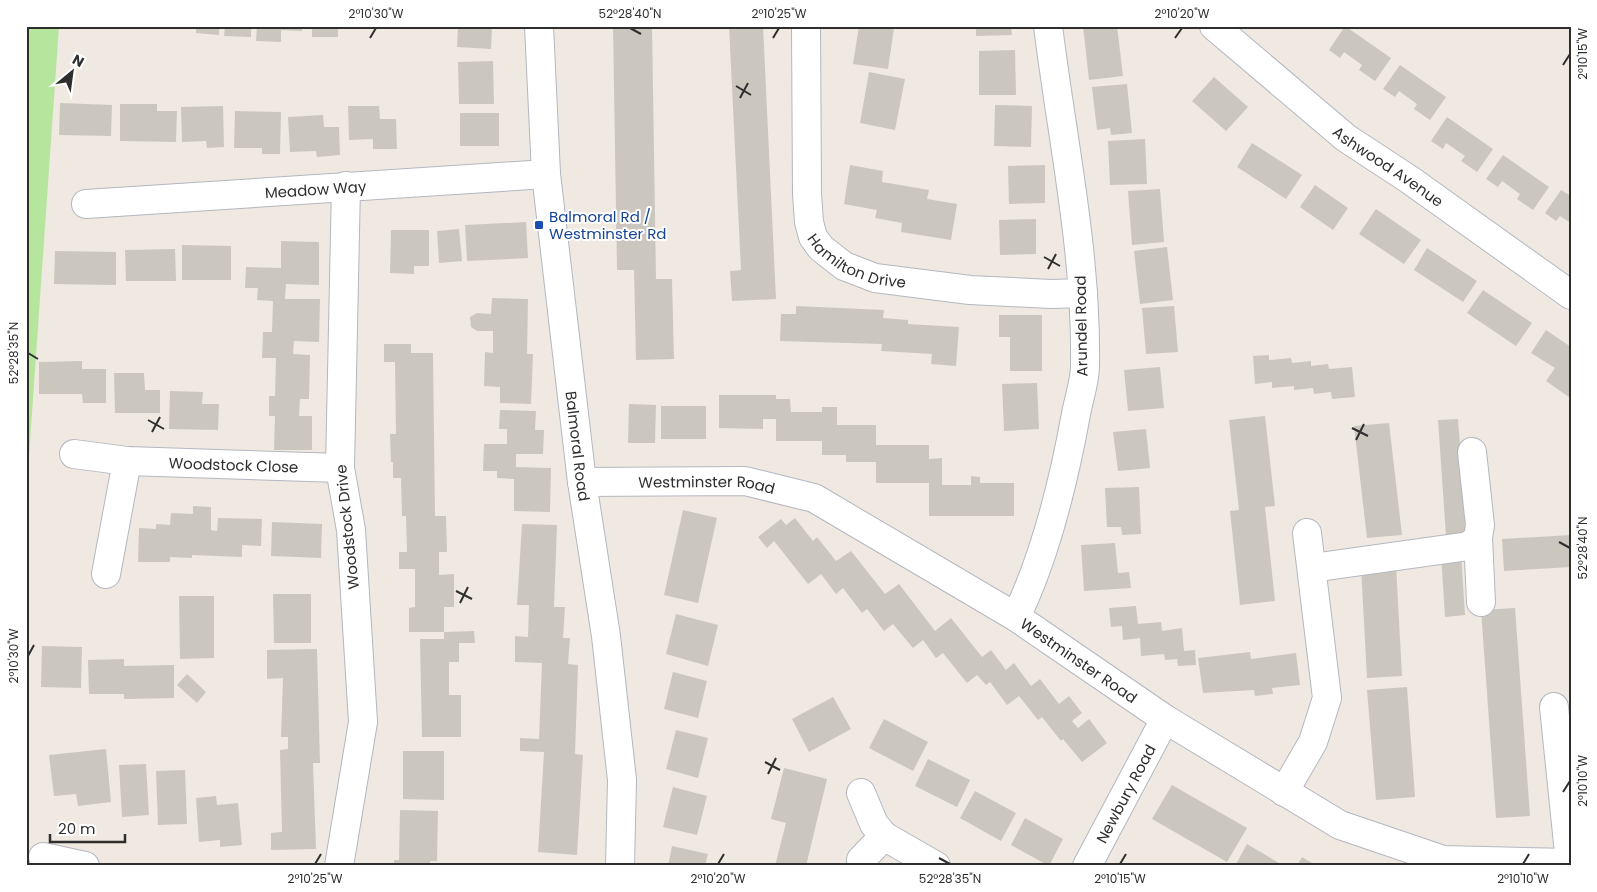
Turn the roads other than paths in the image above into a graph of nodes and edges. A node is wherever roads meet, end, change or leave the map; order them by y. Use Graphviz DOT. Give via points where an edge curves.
graph roads {
  1 [pos="539,26"];
  2 [pos="806,26"];
  3 [pos="1048,26"];
  4 [pos="1214,26"];
  5 [pos="546,174"];
  6 [pos="346,186"];
  7 [pos="86,204"];
  8 [pos="1083,293"];
  9 [pos="1571,295"];
  10 [pos="1472,452"];
  11 [pos="74,454"];
  12 [pos="127,461"];
  13 [pos="340,468"];
  14 [pos="582,482"];
  15 [pos="1308,533"];
  16 [pos="1478,538"];
  17 [pos="1312,568"];
  18 [pos="106,574"];
  19 [pos="1481,602"];
  20 [pos="1016,618"];
  21 [pos="1554,707"];
  22 [pos="1165,719"];
  23 [pos="1564,747"];
  24 [pos="1284,792"];
  25 [pos="861,793"];
  26 [pos="884,836"];
  27 [pos="43,857"];
  28 [pos="861,860"];
  29 [pos="1570,863"];
  30 [pos="84,866"];
  31 [pos="339,866"];
  32 [pos="620,866"];
  33 [pos="936,866"];
  34 [pos="1087,866"];
  1 -- 5 [label="street, Balmoral Road"];
  2 -- 8 [label="street, Hamilton Drive" via="806,194 813,237 821,248 844,266 875,278 970,290"];
  3 -- 8 [label="street, Arundel Road"];
  4 -- 9 [label="street, Ashwood Avenue" via="1346,138"];
  5 -- 6 [label="street, Meadow Way"];
  5 -- 14 [label="street, Balmoral Road"];
  6 -- 7 [label="street, Meadow Way"];
  6 -- 13 [label="street, Woodstock Drive"];
  8 -- 20 [label="street, Arundel Road" via="1085,368 1068,462 1028,591"];
  10 -- 16 [label="street" via="1480,525"];
  11 -- 12 [label="street, Woodstock Close"];
  12 -- 13 [label="street, Woodstock Close"];
  12 -- 18 [label="street"];
  13 -- 31 [label="street, Woodstock Drive" via="351,530 363,722"];
  14 -- 20 [label="street, Westminster Road" via="745,481 814,498"];
  14 -- 32 [label="street, Balmoral Road" via="606,636 622,780"];
  15 -- 17 [label="street"];
  16 -- 17 [label="street" via="1469,546"];
  16 -- 19 [label="street"];
  17 -- 24 [label="street" via="1327,698 1312,742"];
  20 -- 22 [label="street, Westminster Road"];
  21 -- 23 [label="street"];
  22 -- 24 [label="street, Westminster Road"];
  22 -- 34 [label="street, Newbury Road"];
  23 -- 29 [label="street"];
  24 -- 29 [label="street, Westminster Road" via="1340,825 1443,860"];
  25 -- 26 [label="street" via="874,824"];
  26 -- 28 [label="street"];
  26 -- 33 [label="street"];
  27 -- 30 [label="street"];
}
